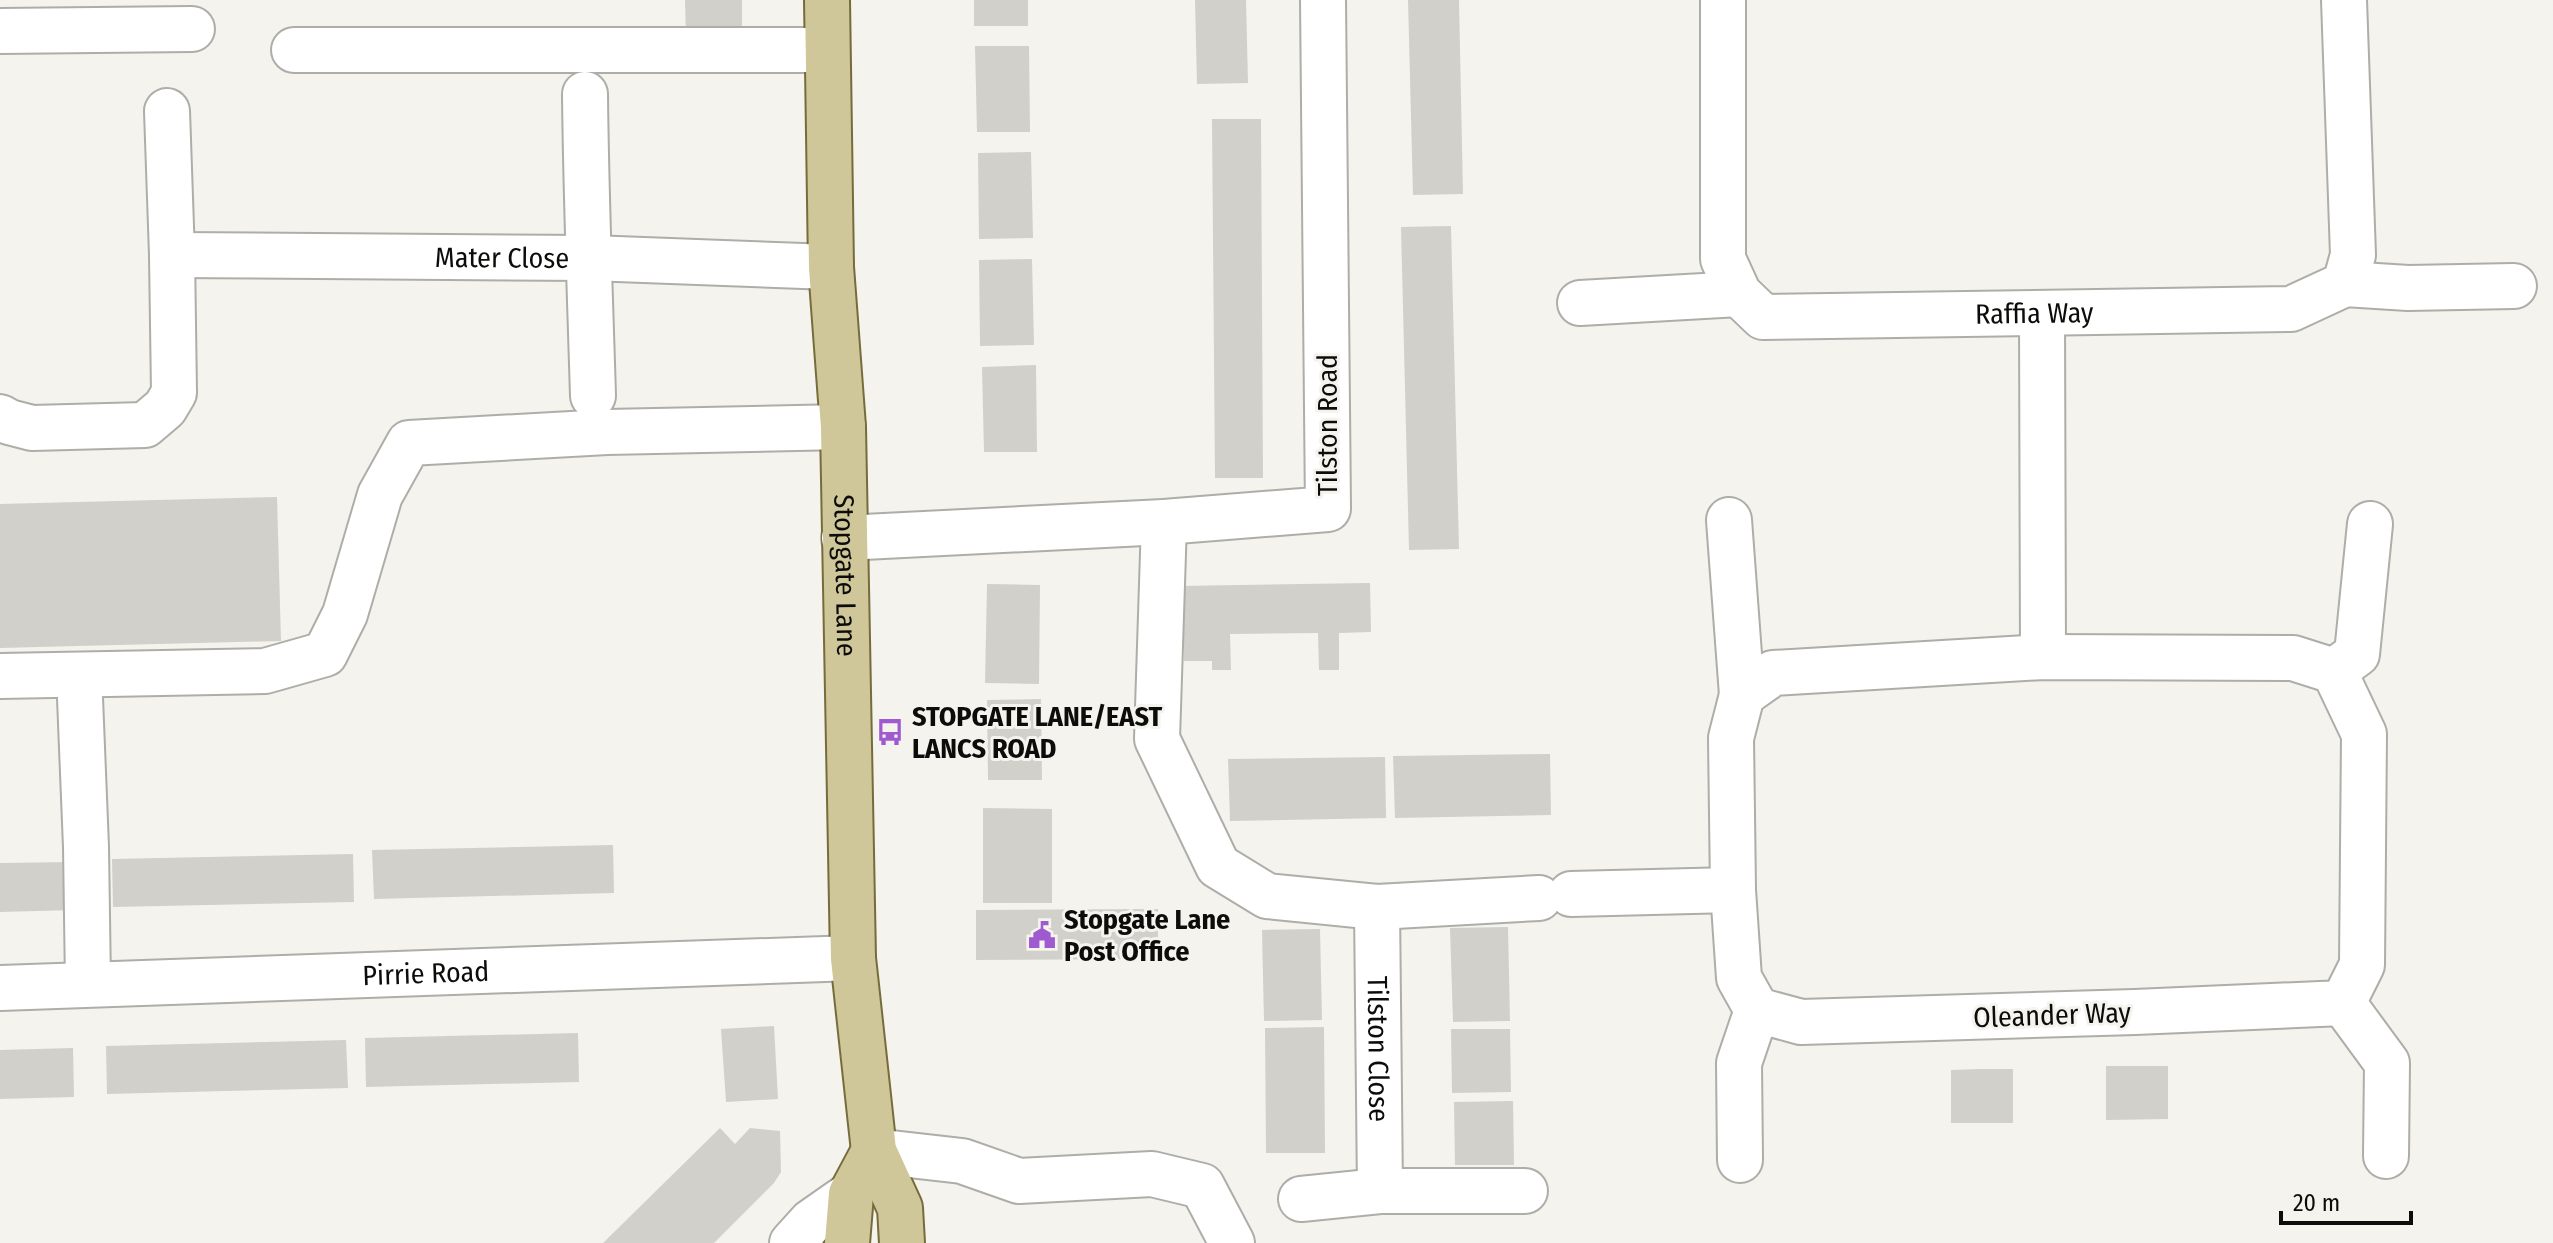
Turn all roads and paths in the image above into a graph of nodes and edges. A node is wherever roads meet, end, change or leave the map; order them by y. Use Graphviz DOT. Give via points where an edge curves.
graph roads {
  1 [pos="827,0"];
  2 [pos="1323,0"];
  3 [pos="1723,0"];
  4 [pos="2344,0"];
  5 [pos="192,29"];
  6 [pos="0,31"];
  7 [pos="294,50"];
  8 [pos="827,50"];
  9 [pos="585,94"];
  10 [pos="167,111"];
  11 [pos="172,255"];
  12 [pos="590,258"];
  13 [pos="831,267"];
  14 [pos="2345,284"];
  15 [pos="2514,286"];
  16 [pos="1739,294"];
  17 [pos="1580,303"];
  18 [pos="2042,314"];
  19 [pos="593,396"];
  20 [pos="0,417"];
  21 [pos="843,427"];
  22 [pos="1729,520"];
  23 [pos="1164,522"];
  24 [pos="2370,524"];
  25 [pos="844,538"];
  26 [pos="2043,657"];
  27 [pos="2334,671"];
  28 [pos="0,676"];
  29 [pos="1742,695"];
  30 [pos="80,698"];
  31 [pos="1733,890"];
  32 [pos="1377,907"];
  33 [pos="853,958"];
  34 [pos="88,984"];
  35 [pos="0,988"];
  36 [pos="2343,1003"];
  37 [pos="1757,1010"];
  38 [pos="874,1151"];
  39 [pos="2386,1156"];
  40 [pos="1740,1160"];
  41 [pos="1380,1191"];
  42 [pos="1525,1191"];
  43 [pos="851,1194"];
  44 [pos="1301,1199"];
  45 [pos="792,1243"];
  46 [pos="847,1243"];
  47 [pos="902,1243"];
  48 [pos="1232,1243"];
  1 -- 8 [label="main road, Stopgate Lane"];
  2 -- 23 [label="street, Tilston Road" via="1328,509"];
  3 -- 16 [label="street, Raffia Way" via="1723,259"];
  4 -- 14 [label="street" via="2353,255"];
  5 -- 6 [label="street"];
  7 -- 8 [label="street"];
  8 -- 13 [label="main road, Stopgate Lane"];
  9 -- 12 [label="street"];
  10 -- 11 [label="street"];
  11 -- 12 [label="street, Mater Close"];
  11 -- 20 [label="street" via="174,393 165,408 145,425 32,428"];
  12 -- 13 [label="street, Mater Close"];
  12 -- 19 [label="street"];
  13 -- 21 [label="main road, Stopgate Lane"];
  14 -- 15 [label="street"];
  14 -- 18 [label="street, Raffia Way" via="2291,309"];
  16 -- 17 [label="street"];
  16 -- 18 [label="street, Raffia Way" via="1763,317"];
  18 -- 26 [label="street"];
  21 -- 25 [label="main road, Stopgate Lane"];
  21 -- 28 [label="street" via="409,443 380,495 345,614 325,654 265,671"];
  22 -- 29 [label="street"];
  23 -- 25 [label="street, Tilston Road"];
  23 -- 32 [label="street" via="1157,739 1218,866 1267,896"];
  24 -- 27 [label="street" via="2357,654"];
  25 -- 33 [label="main road, Stopgate Lane"];
  26 -- 27 [label="street" via="2293,658"];
  26 -- 29 [label="street" via="1773,673"];
  27 -- 36 [label="street" via="2364,734 2362,965"];
  29 -- 31 [label="street" via="1731,738"];
  30 -- 34 [label="street"];
  31 -- 32 [label="street"];
  31 -- 37 [label="street" via="1739,978"];
  32 -- 41 [label="street, Tilston Close"];
  33 -- 34 [label="street, Pirrie Road"];
  33 -- 38 [label="main road, Stopgate Lane"];
  34 -- 35 [label="street, Pirrie Road"];
  36 -- 37 [label="street, Oleander Way" via="1801,1022"];
  36 -- 39 [label="street" via="2387,1063"];
  37 -- 40 [label="street" via="1739,1063"];
  38 -- 43 [label="main road"];
  38 -- 47 [label="main road, Stopgate Lane" via="900,1208"];
  38 -- 48 [label="street" via="962,1161 1019,1181 1152,1174 1202,1186"];
  41 -- 42 [label="street"];
  41 -- 44 [label="street"];
  43 -- 45 [label="street" via="811,1222"];
  43 -- 46 [label="main road"];
}
